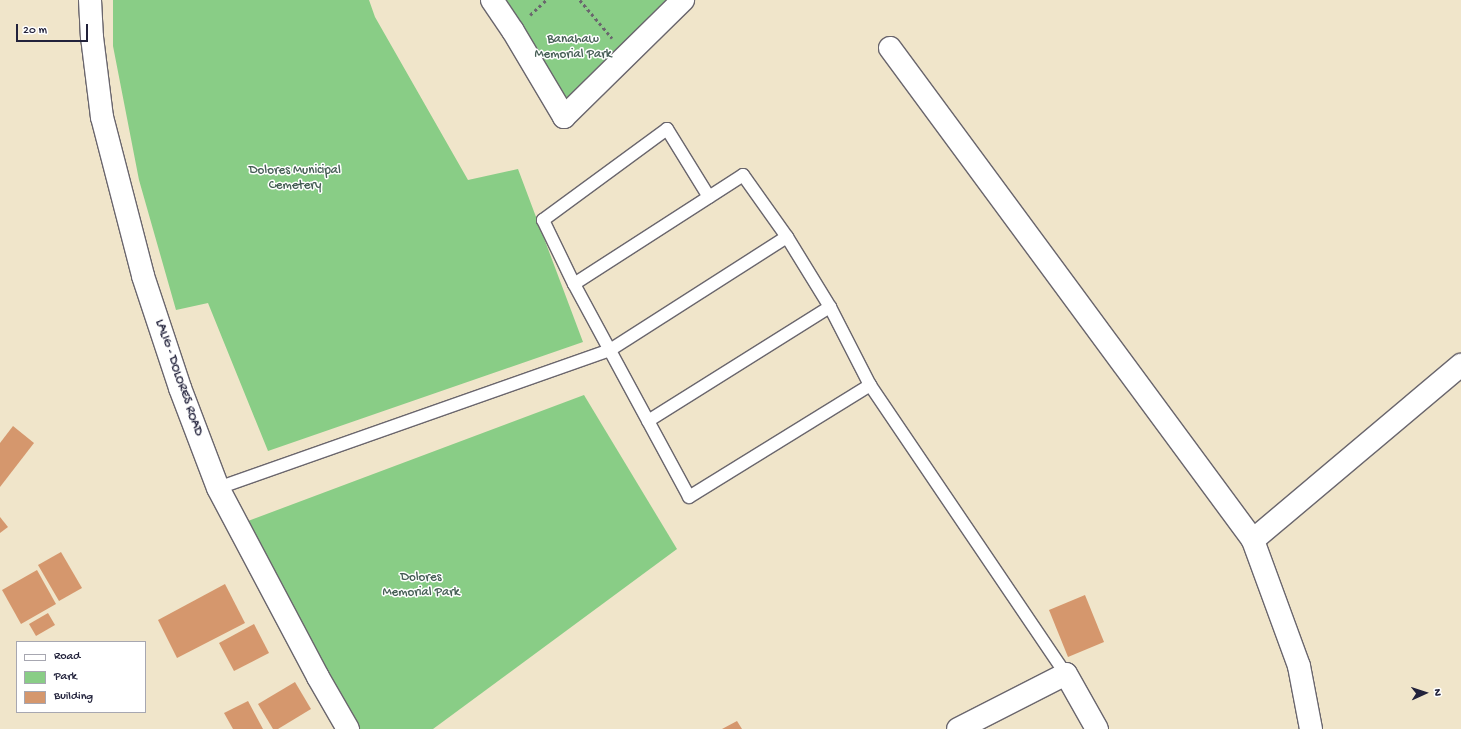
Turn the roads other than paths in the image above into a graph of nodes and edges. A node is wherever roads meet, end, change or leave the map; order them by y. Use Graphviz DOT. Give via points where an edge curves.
graph roads {
  1 [pos="90,0"];
  2 [pos="492,0"];
  3 [pos="683,0"];
  4 [pos="890,48"];
  5 [pos="709,197"];
  6 [pos="787,237"];
  7 [pos="574,284"];
  8 [pos="830,307"];
  9 [pos="610,350"];
  10 [pos="1461,364"];
  11 [pos="870,385"];
  12 [pos="648,422"];
  13 [pos="218,488"];
  14 [pos="1253,540"];
  15 [pos="1066,674"];
  16 [pos="348,729"];
  17 [pos="958,729"];
  18 [pos="1097,729"];
  19 [pos="1311,729"];
  1 -- 13 [label="street, LALIG - DOLORES ROAD" via="102,118 128,221 143,276 180,388"];
  2 -- 3 [label="street" via="564,117"];
  4 -- 14 [label="street"];
  5 -- 6 [label="lane" via="743,175"];
  5 -- 7 [label="lane"];
  5 -- 7 [label="lane" via="667,129 543,220"];
  6 -- 8 [label="lane"];
  6 -- 9 [label="lane"];
  7 -- 9 [label="lane"];
  8 -- 11 [label="lane"];
  8 -- 12 [label="lane"];
  9 -- 12 [label="lane"];
  9 -- 13 [label="lane"];
  10 -- 14 [label="street"];
  11 -- 12 [label="lane" via="689,497"];
  11 -- 15 [label="lane"];
  13 -- 16 [label="street, LALIG - DOLORES ROAD" via="318,678"];
  14 -- 19 [label="street" via="1299,666"];
  15 -- 17 [label="street"];
  15 -- 18 [label="street"];
}
